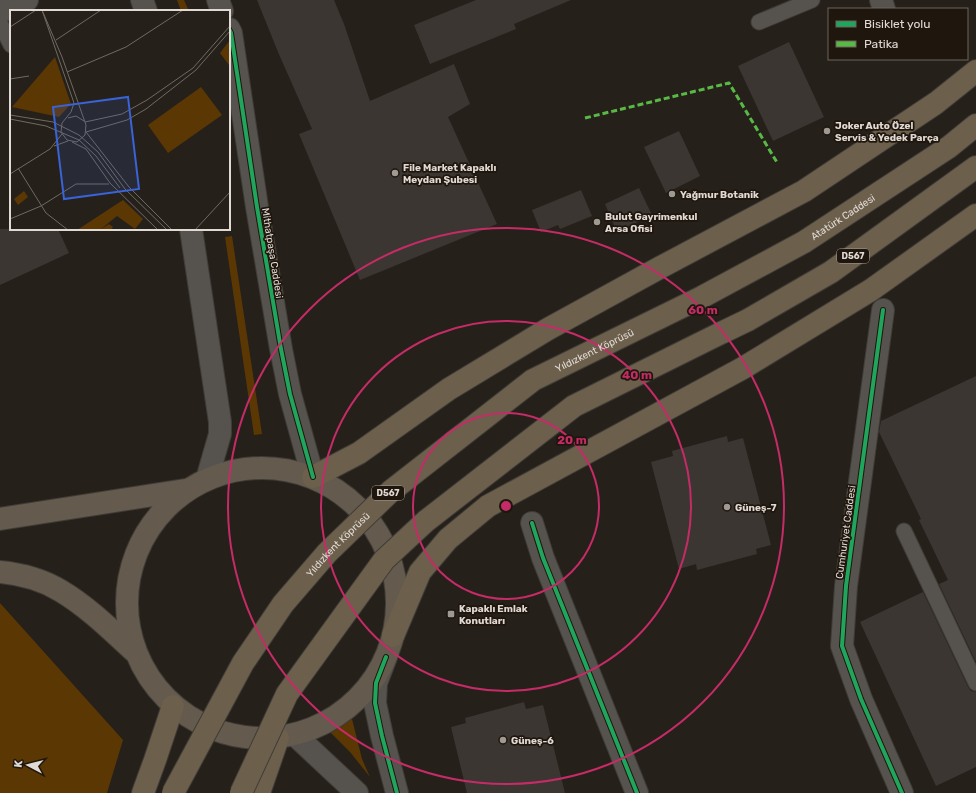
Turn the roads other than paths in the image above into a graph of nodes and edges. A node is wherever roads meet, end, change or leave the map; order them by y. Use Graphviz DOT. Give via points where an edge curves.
graph roads {
  1 [pos="28,0"];
  2 [pos="142,0"];
  3 [pos="218,0"];
  4 [pos="812,0"];
  5 [pos="146,10"];
  6 [pos="222,10"];
  7 [pos="0,12"];
  8 [pos="759,22"];
  9 [pos="0,23"];
  10 [pos="230,31"];
  11 [pos="10,43"];
  12 [pos="976,71"];
  13 [pos="976,125"];
  14 [pos="976,167"];
  15 [pos="976,215"];
  16 [pos="191,230"];
  17 [pos="702,297"];
  18 [pos="883,310"];
  19 [pos="313,477"];
  20 [pos="208,479"];
  21 [pos="186,490"];
  22 [pos="0,519"];
  23 [pos="532,523"];
  24 [pos="904,530"];
  25 [pos="0,572"];
  26 [pos="393,636"];
  27 [pos="135,653"];
  28 [pos="386,657"];
  29 [pos="976,683"];
  30 [pos="173,706"];
  31 [pos="286,737"];
  32 [pos="143,793"];
  33 [pos="173,793"];
  34 [pos="241,793"];
  35 [pos="259,793"];
  36 [pos="357,793"];
  37 [pos="397,793"];
  38 [pos="637,793"];
  39 [pos="902,793"];
  1 -- 7 [label="street"];
  2 -- 5 [label="street"];
  3 -- 6 [label="street"];
  4 -- 8 [label="lane"];
  9 -- 11 [label="lane"];
  10 -- 19 [label="street, Mithatpaşa Caddesi" via="281,348 290,394"];
  12 -- 19 [label="highway" via="936,103 804,191 548,329 449,389 359,453"];
  13 -- 17 [label="highway, Atatürk Caddesi / D567" via="948,147 804,242"];
  14 -- 34 [label="highway, D567, bridge" via="831,272 748,320 574,406 426,521 384,560 287,694"];
  15 -- 26 [label="highway" via="871,290 743,368 488,506 448,539 420,572"];
  16 -- 20 [label="street" via="220,422 220,434"];
  17 -- 33 [label="highway, Yıldızkent Köprüsü / D567, bridge" via="533,380 390,491 327,553 283,604 243,663"];
  18 -- 39 [label="street, Cumhuriyet Caddesi" via="846,586 842,646 861,699"];
  19 -- 20 [label="main road" via="287,470 260,467 233,470"];
  19 -- 26 [label="main road" via="334,488 353,503 370,521 383,542 396,588 397,612"];
  20 -- 21 [label="main road"];
  21 -- 22 [label="main road"];
  21 -- 27 [label="main road" via="169,504 154,522 141,541 132,562 126,608"];
  23 -- 38 [label="street"];
  24 -- 29 [label="lane"];
  25 -- 27 [label="main road" via="16,573 61,591 99,619"];
  26 -- 28 [label="main road"];
  27 -- 30 [label="main road" via="145,672"];
  28 -- 31 [label="main road" via="369,686 351,705 317,727"];
  28 -- 37 [label="street" via="376,683 375,703"];
  30 -- 31 [label="main road" via="204,726 222,733 260,739"];
  30 -- 32 [label="highway"];
  31 -- 35 [label="highway"];
  31 -- 36 [label="street"];
}
